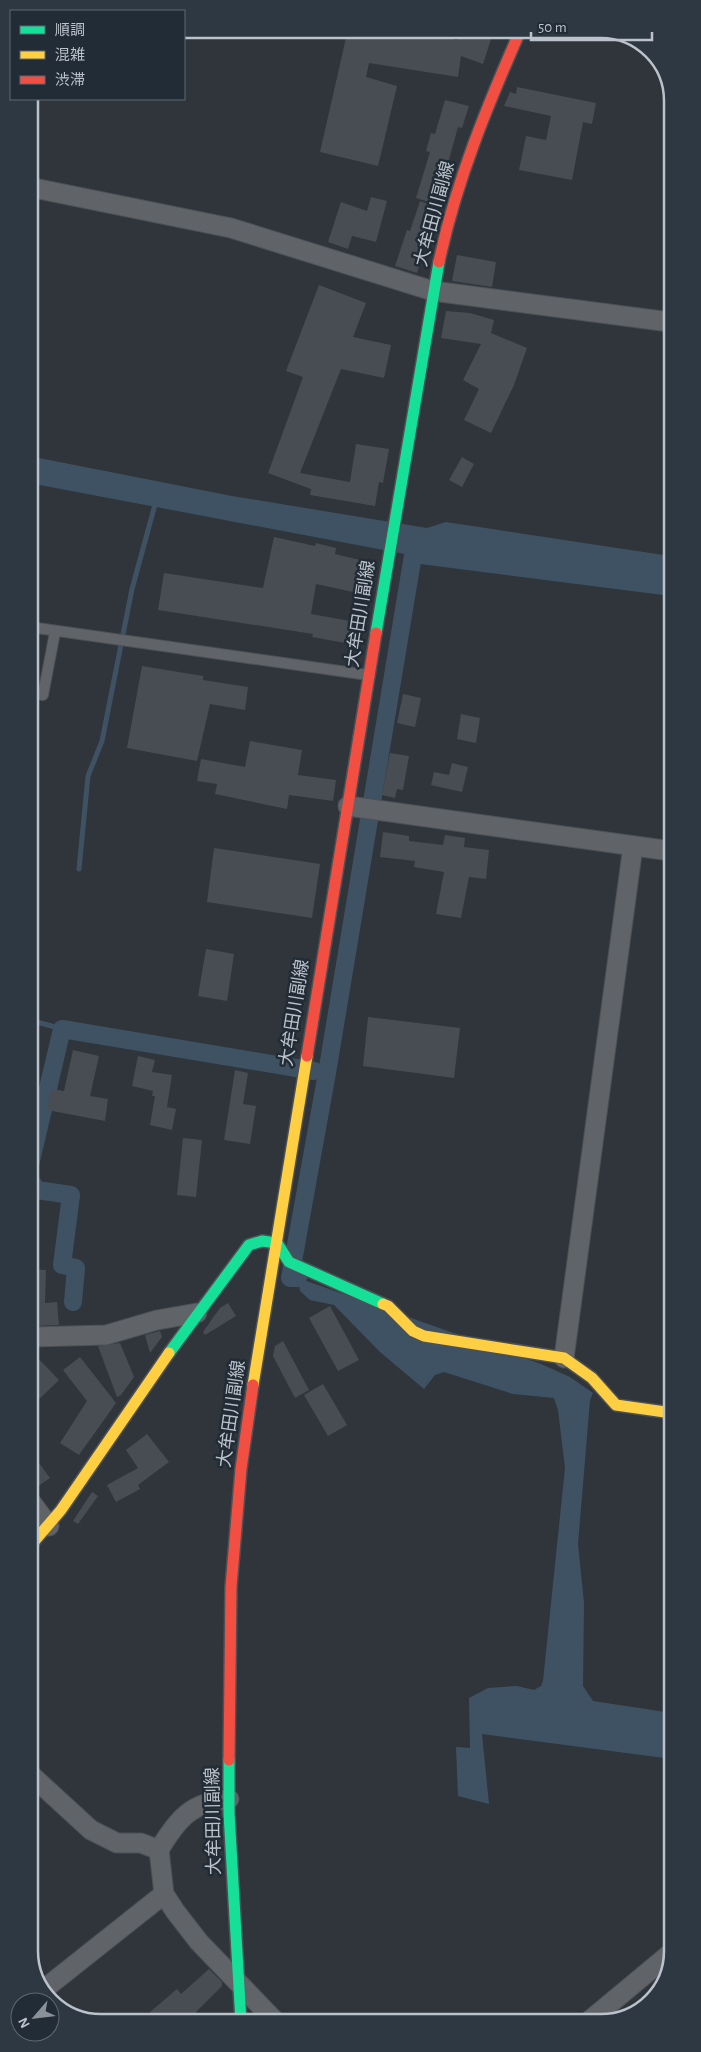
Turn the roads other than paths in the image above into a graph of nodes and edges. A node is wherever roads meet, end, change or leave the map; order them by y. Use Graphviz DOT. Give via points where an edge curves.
graph roads {
  1 [pos="517,38"];
  2 [pos="38,190"];
  3 [pos="433,291"];
  4 [pos="664,321"];
  5 [pos="38,629"];
  6 [pos="55,632"];
  7 [pos="369,675"];
  8 [pos="38,694"];
  9 [pos="348,806"];
  10 [pos="633,846"];
  11 [pos="664,850"];
  12 [pos="276,1243"];
  13 [pos="197,1313"];
  14 [pos="38,1336"];
  15 [pos="564,1358"];
  16 [pos="664,1412"];
  17 [pos="38,1512"];
  18 [pos="49,1526"];
  19 [pos="38,1538"];
  20 [pos="38,1781"];
  21 [pos="229,1799"];
  22 [pos="159,1850"];
  23 [pos="164,1894"];
  24 [pos="663,1960"];
  25 [pos="238,1982"];
  26 [pos="48,1986"];
  27 [pos="240,2014"];
  28 [pos="268,2014"];
  29 [pos="602,2014"];
  1 -- 3 [label="main road, 大牟田川副線" via="480,121 444,239"];
  2 -- 3 [label="street" via="231,228"];
  3 -- 4 [label="street"];
  3 -- 7 [label="main road, 大牟田川副線"];
  5 -- 6 [label="lane"];
  6 -- 7 [label="lane"];
  6 -- 8 [label="lane" via="43,695"];
  7 -- 9 [label="main road, 大牟田川副線"];
  9 -- 10 [label="street"];
  9 -- 12 [label="main road, 大牟田川副線"];
  10 -- 11 [label="street"];
  10 -- 15 [label="street"];
  12 -- 13 [label="main road" via="262,1241 249,1245"];
  12 -- 15 [label="main road" via="289,1262 388,1306 413,1331 424,1336"];
  12 -- 21 [label="main road, 大牟田川副線" via="246,1430 231,1587"];
  13 -- 14 [label="street" via="157,1320 106,1335"];
  13 -- 18 [label="main road"];
  15 -- 16 [label="main road" via="592,1378 616,1405"];
  17 -- 18 [label="street"];
  18 -- 19 [label="main road"];
  20 -- 22 [label="street" via="91,1830 117,1843 141,1843"];
  21 -- 22 [label="street" via="208,1801 188,1812 170,1830"];
  21 -- 25 [label="main road, 大牟田川副線"];
  22 -- 23 [label="street"];
  23 -- 25 [label="street" via="200,1942"];
  23 -- 26 [label="street"];
  24 -- 29 [label="street"];
  25 -- 27 [label="main road, 大牟田川副線"];
  25 -- 28 [label="street"];
}
